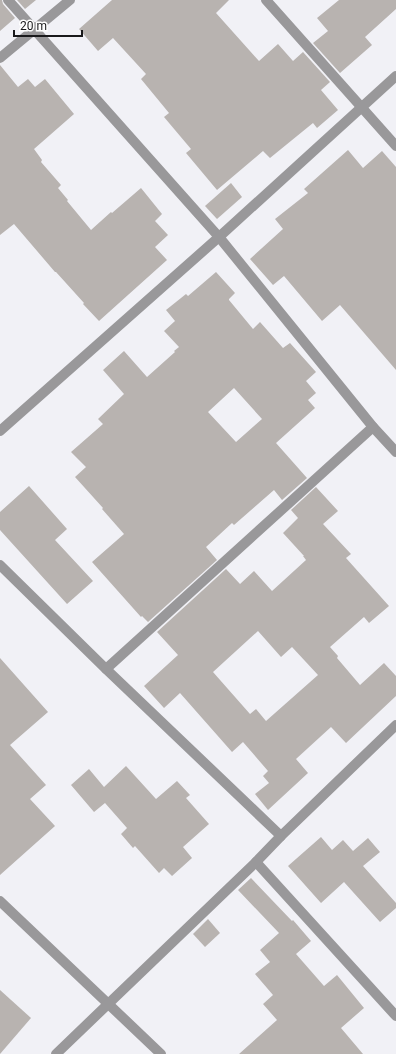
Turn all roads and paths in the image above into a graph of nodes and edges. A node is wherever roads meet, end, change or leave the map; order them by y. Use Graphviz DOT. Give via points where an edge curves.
graph roads {
  1 [pos="8,0"];
  2 [pos="70,0"];
  3 [pos="266,0"];
  4 [pos="34,30"];
  5 [pos="0,58"];
  6 [pos="396,76"];
  7 [pos="361,108"];
  8 [pos="396,146"];
  9 [pos="219,238"];
  10 [pos="373,427"];
  11 [pos="0,431"];
  12 [pos="396,452"];
  13 [pos="0,565"];
  14 [pos="106,669"];
  15 [pos="396,725"];
  16 [pos="281,836"];
  17 [pos="256,862"];
  18 [pos="0,901"];
  19 [pos="108,1004"];
  20 [pos="396,1016"];
  21 [pos="56,1054"];
  22 [pos="161,1054"];
  1 -- 4 [label="street"];
  2 -- 4 [label="street"];
  3 -- 7 [label="street"];
  4 -- 5 [label="street"];
  4 -- 9 [label="street"];
  6 -- 7 [label="street"];
  7 -- 8 [label="street"];
  7 -- 9 [label="street"];
  9 -- 10 [label="street"];
  9 -- 11 [label="street"];
  10 -- 12 [label="street"];
  10 -- 14 [label="street"];
  13 -- 14 [label="street"];
  14 -- 16 [label="street"];
  15 -- 16 [label="street"];
  16 -- 17 [label="street"];
  17 -- 19 [label="street"];
  17 -- 20 [label="street"];
  18 -- 19 [label="street"];
  19 -- 21 [label="street"];
  19 -- 22 [label="street"];
}
